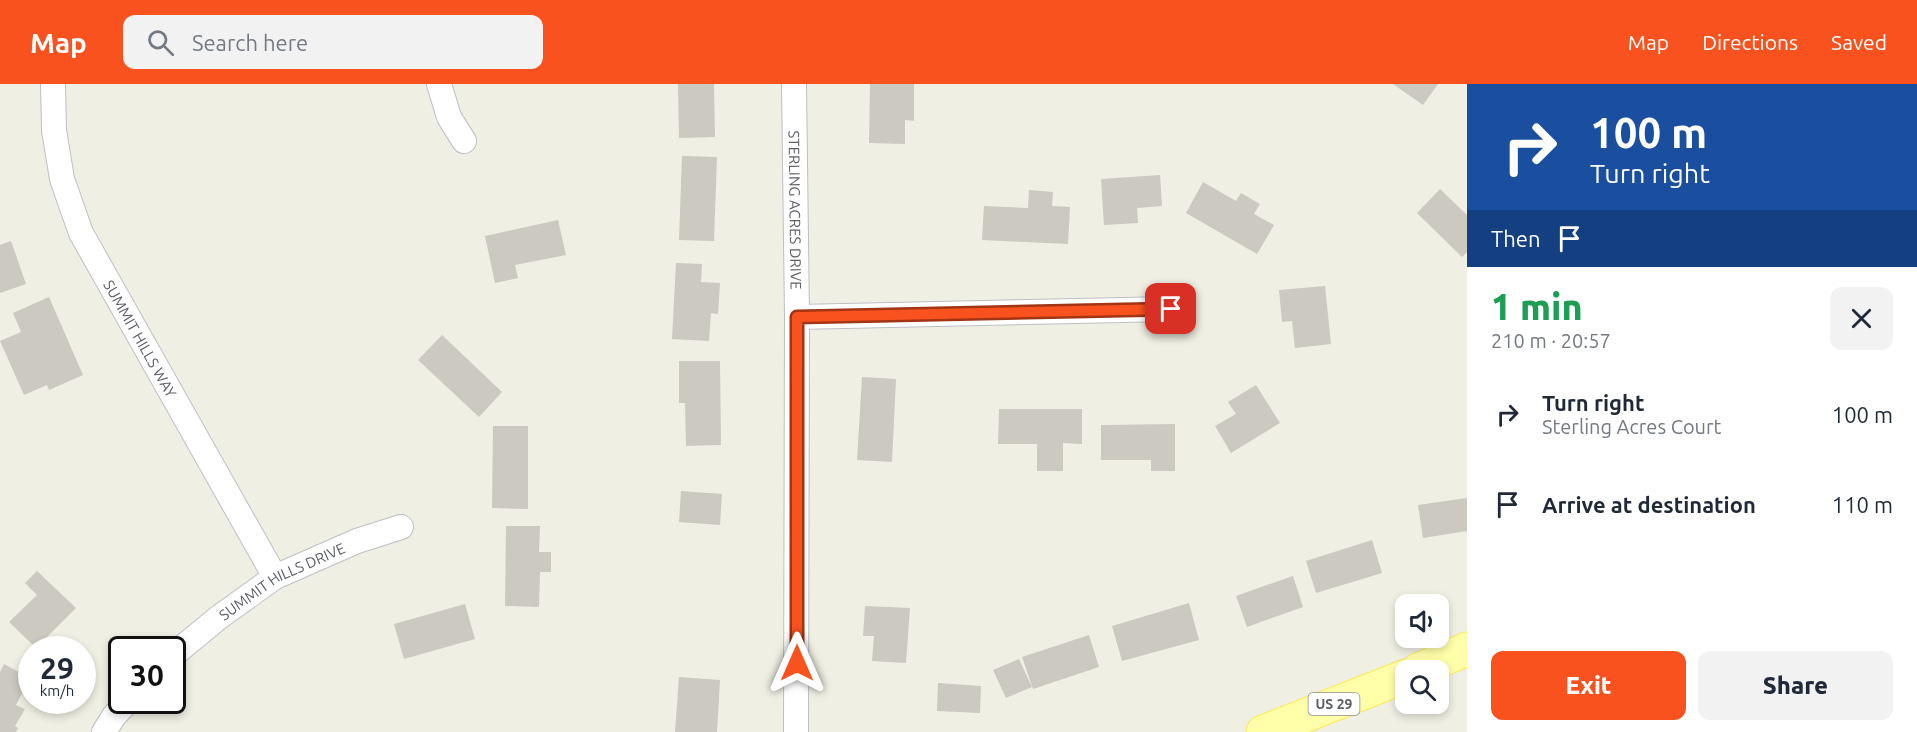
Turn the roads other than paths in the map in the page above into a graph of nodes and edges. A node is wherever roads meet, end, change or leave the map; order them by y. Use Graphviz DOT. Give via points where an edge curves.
graph roads {
  1 [pos="53,84"];
  2 [pos="439,84"];
  3 [pos="794,84"];
  4 [pos="464,141"];
  5 [pos="1171,309"];
  6 [pos="797,317"];
  7 [pos="401,527"];
  8 [pos="275,577"];
  9 [pos="186,645"];
  10 [pos="1467,649"];
  11 [pos="1441,660"];
  12 [pos="1395,680"];
  13 [pos="116,714"];
  14 [pos="104,732"];
  15 [pos="796,732"];
  16 [pos="1263,732"];
  1 -- 8 [label="street, SUMMIT HILLS WAY" via="54,130 62,179 81,233"];
  2 -- 4 [label="street" via="448,117"];
  3 -- 6 [label="street, STERLING ACRES DRIVE"];
  5 -- 6 [label="street"];
  6 -- 15 [label="street, STERLING ACRES DRIVE"];
  7 -- 8 [label="street, SUMMIT HILLS DRIVE" via="357,541"];
  8 -- 9 [label="street, SUMMIT HILLS DRIVE"];
  10 -- 11 [label="main road"];
  12 -- 16 [label="main road, US 29"];
  13 -- 14 [label="street"];
}
